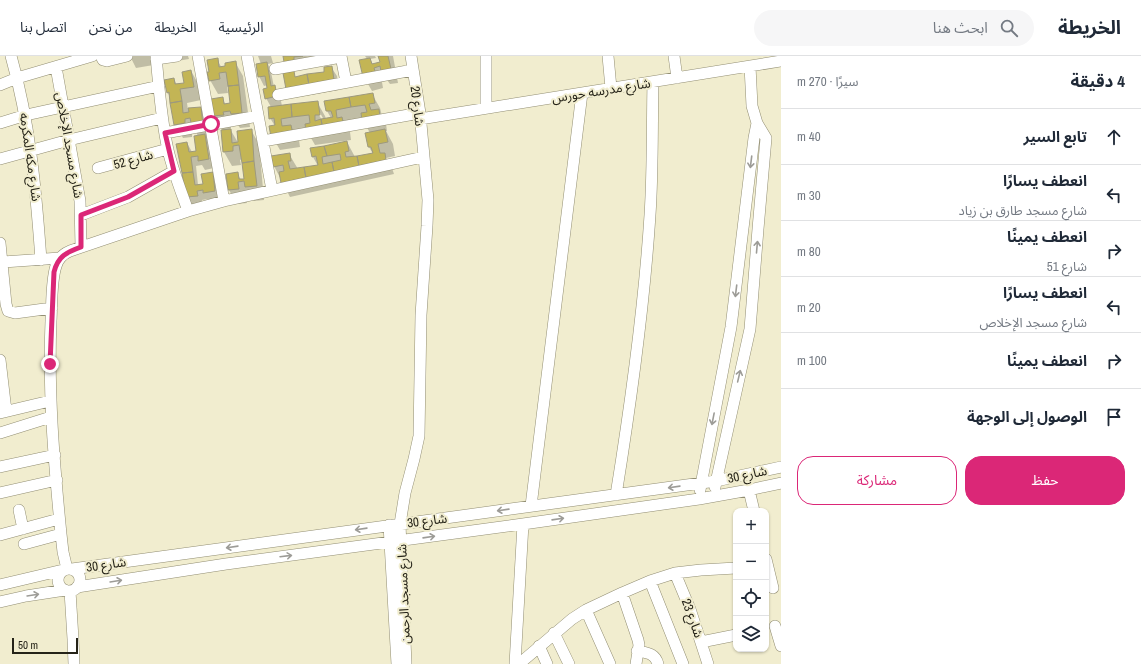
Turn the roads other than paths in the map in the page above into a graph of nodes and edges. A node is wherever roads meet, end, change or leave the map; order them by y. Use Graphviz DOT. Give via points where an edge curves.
graph roads {
  1 [pos="5,56"];
  2 [pos="11,56"];
  3 [pos="92,56"];
  4 [pos="101,56"];
  5 [pos="128,56"];
  6 [pos="177,56"];
  7 [pos="198,56"];
  8 [pos="247,56"];
  9 [pos="341,56"];
  10 [pos="411,56"];
  11 [pos="486,56"];
  12 [pos="608,56"];
  13 [pos="674,56"];
  14 [pos="0,58"];
  15 [pos="156,58"];
  16 [pos="781,61"];
  17 [pos="750,66"];
  18 [pos="56,67"];
  19 [pos="275,69"];
  20 [pos="413,70"];
  21 [pos="17,78"];
  22 [pos="677,78"];
  23 [pos="346,82"];
  24 [pos="653,82"];
  25 [pos="0,85"];
  26 [pos="159,86"];
  27 [pos="611,88"];
  28 [pos="582,93"];
  29 [pos="278,95"];
  30 [pos="64,107"];
  31 [pos="486,108"];
  32 [pos="26,115"];
  33 [pos="258,116"];
  34 [pos="420,116"];
  35 [pos="162,118"];
  36 [pos="0,123"];
  37 [pos="757,123"];
  38 [pos="211,124"];
  39 [pos="165,133"];
  40 [pos="69,140"];
  41 [pos="263,141"];
  42 [pos="168,149"];
  43 [pos="31,150"];
  44 [pos="423,157"];
  45 [pos="0,159"];
  46 [pos="98,168"];
  47 [pos="174,171"];
  48 [pos="272,190"];
  49 [pos="224,201"];
  50 [pos="188,211"];
  51 [pos="81,215"];
  52 [pos="0,243"];
  53 [pos="81,247"];
  54 [pos="60,258"];
  55 [pos="41,260"];
  56 [pos="3,262"];
  57 [pos="4,306"];
  58 [pos="52,308"];
  59 [pos="731,327"];
  60 [pos="750,329"];
  61 [pos="0,360"];
  62 [pos="50,401"];
  63 [pos="3,412"];
  64 [pos="51,417"];
  65 [pos="0,433"];
  66 [pos="55,454"];
  67 [pos="0,467"];
  68 [pos="781,467"];
  69 [pos="57,480"];
  70 [pos="716,481"];
  71 [pos="781,482"];
  72 [pos="701,483"];
  73 [pos="749,490"];
  74 [pos="0,493"];
  75 [pos="616,495"];
  76 [pos="714,496"];
  77 [pos="699,498"];
  78 [pos="531,506"];
  79 [pos="753,508"];
  80 [pos="19,510"];
  81 [pos="488,512"];
  82 [pos="59,520"];
  83 [pos="400,524"];
  84 [pos="523,524"];
  85 [pos="389,525"];
  86 [pos="490,528"];
  87 [pos="23,529"];
  88 [pos="61,534"];
  89 [pos="0,535"];
  90 [pos="396,542"];
  91 [pos="24,544"];
  92 [pos="733,568"];
  93 [pos="67,569"];
  94 [pos="675,573"];
  95 [pos="769,573"];
  96 [pos="650,581"];
  97 [pos="0,585"];
  98 [pos="773,588"];
  99 [pos="71,589"];
  100 [pos="622,593"];
  101 [pos="0,602"];
  102 [pos="586,610"];
  103 [pos="774,626"];
  104 [pos="554,633"];
  105 [pos="733,636"];
  106 [pos="701,642"];
  107 [pos="539,646"];
  108 [pos="781,646"];
  109 [pos="637,651"];
  110 [pos="74,664"];
  111 [pos="397,664"];
  112 [pos="406,664"];
  113 [pos="515,664"];
  114 [pos="518,664"];
  115 [pos="547,664"];
  116 [pos="569,664"];
  117 [pos="610,664"];
  118 [pos="636,664"];
  119 [pos="658,664"];
  120 [pos="683,664"];
  121 [pos="708,664"];
  1 -- 14 [label="street"];
  2 -- 21 [label="street, شارع مكه المكرمه"];
  3 -- 18 [label="street"];
  4 -- 5 [label="street" via="107,61"];
  6 -- 15 [label="street"];
  7 -- 38 [label="street"];
  8 -- 33 [label="street"];
  9 -- 19 [label="street"];
  9 -- 23 [label="street"];
  10 -- 20 [label="street, شارع 20"];
  11 -- 31 [label="street"];
  12 -- 27 [label="street"];
  13 -- 22 [label="street"];
  15 -- 26 [label="street"];
  16 -- 17 [label="street, شارع مدرسه حورس"];
  17 -- 22 [label="street, شارع مدرسه حورس"];
  17 -- 37 [label="street" via="752,106"];
  18 -- 21 [label="street"];
  18 -- 30 [label="street, شارع مسجد الإخلاص"];
  20 -- 23 [label="street"];
  20 -- 34 [label="street, شارع 20"];
  21 -- 25 [label="street"];
  21 -- 32 [label="street, شارع مكه المكرمه"];
  22 -- 24 [label="street, شارع مدرسه حورس"];
  23 -- 29 [label="street"];
  24 -- 27 [label="street, شارع مدرسه حورس"];
  24 -- 75 [label="street" via="651,214 643,306"];
  26 -- 30 [label="street"];
  26 -- 35 [label="street"];
  27 -- 28 [label="street, شارع مدرسه حورس"];
  28 -- 31 [label="street, شارع مدرسه حورس"];
  28 -- 78 [label="street"];
  30 -- 32 [label="street"];
  30 -- 40 [label="street, شارع مسجد الإخلاص"];
  31 -- 34 [label="street, شارع مدرسه حورس"];
  32 -- 36 [label="street"];
  32 -- 43 [label="street, شارع مكه المكرمه"];
  33 -- 38 [label="street"];
  33 -- 41 [label="street"];
  34 -- 41 [label="street, شارع مدرسه حورس"];
  34 -- 44 [label="street, شارع 20"];
  35 -- 39 [label="street"];
  35 -- 40 [label="street"];
  37 -- 59 [label="street, one-way"];
  60 -- 37 [label="street, one-way" via="766,138"];
  38 -- 39 [label="street"];
  38 -- 49 [label="street"];
  39 -- 42 [label="street"];
  40 -- 43 [label="street"];
  40 -- 51 [label="street, شارع مسجد الإخلاص"];
  41 -- 48 [label="street"];
  42 -- 46 [label="street, شارع 52"];
  42 -- 47 [label="street"];
  43 -- 45 [label="street"];
  43 -- 55 [label="street, شارع مكه المكرمه"];
  44 -- 48 [label="street"];
  44 -- 83 [label="street, شارع 20" via="428,200 421,315 419,436"];
  47 -- 50 [label="street"];
  47 -- 51 [label="street" via="128,197"];
  48 -- 49 [label="street"];
  49 -- 50 [label="street"];
  50 -- 53 [label="street"];
  51 -- 53 [label="street, شارع مسجد الإخلاص"];
  52 -- 56 [label="street"];
  53 -- 54 [label="street"];
  54 -- 55 [label="street"];
  54 -- 58 [label="street" via="54,272"];
  55 -- 56 [label="street"];
  56 -- 57 [label="street"];
  57 -- 58 [label="street" via="13,313"];
  58 -- 62 [label="street"];
  59 -- 60 [label="street"];
  59 -- 72 [label="street, one-way"];
  70 -- 60 [label="street, one-way"];
  61 -- 63 [label="street"];
  62 -- 63 [label="street"];
  62 -- 64 [label="street"];
  64 -- 65 [label="street"];
  64 -- 66 [label="street"];
  66 -- 67 [label="street"];
  66 -- 69 [label="street"];
  68 -- 70 [label="street, شارع 30"];
  69 -- 74 [label="street"];
  69 -- 82 [label="street"];
  70 -- 72 [label="street, شارع 30"];
  70 -- 76 [label="street"];
  71 -- 73 [label="street, شارع 30"];
  72 -- 75 [label="street, شارع 30, one-way"];
  72 -- 77 [label="street"];
  73 -- 76 [label="street, شارع 30"];
  73 -- 79 [label="street"];
  75 -- 78 [label="street, شارع 30"];
  76 -- 77 [label="street, شارع 30"];
  84 -- 77 [label="street, شارع 30, one-way"];
  78 -- 81 [label="street, شارع 30, one-way"];
  80 -- 87 [label="street"];
  81 -- 83 [label="street, شارع 30"];
  81 -- 86 [label="street"];
  82 -- 87 [label="street"];
  82 -- 88 [label="street"];
  83 -- 85 [label="street, شارع 30"];
  83 -- 90 [label="street, شارع مسجد الرحمن"];
  84 -- 86 [label="street, شارع 30"];
  84 -- 113 [label="street"];
  85 -- 90 [label="street, شارع مسجد الرحمن"];
  85 -- 93 [label="street, شارع 30, one-way"];
  90 -- 86 [label="street, شارع 30, one-way"];
  87 -- 89 [label="street"];
  88 -- 91 [label="street"];
  88 -- 93 [label="street"];
  99 -- 90 [label="street, شارع 30, one-way" via="226,564"];
  90 -- 111 [label="street, شارع مسجد الرحمن"];
  90 -- 112 [label="street, شارع مسجد الرحمن"];
  92 -- 94 [label="street"];
  93 -- 97 [label="street, شارع 30"];
  93 -- 99 [label="street" via="78,574 80,578"];
  93 -- 99 [label="street" via="60,573 58,581 59,585"];
  94 -- 96 [label="street"];
  94 -- 106 [label="street, شارع 23"];
  95 -- 98 [label="street"];
  96 -- 100 [label="street"];
  96 -- 120 [label="street"];
  101 -- 99 [label="street, شارع 30, one-way"];
  99 -- 110 [label="street"];
  100 -- 102 [label="street"];
  100 -- 109 [label="street" via="638,640"];
  102 -- 104 [label="street"];
  102 -- 117 [label="street"];
  103 -- 108 [label="street"];
  104 -- 107 [label="street"];
  104 -- 116 [label="street"];
  105 -- 106 [label="street"];
  106 -- 121 [label="street, شارع 23"];
  107 -- 114 [label="street"];
  107 -- 115 [label="street"];
  109 -- 118 [label="street"];
  109 -- 119 [label="street" via="652,654"];
}
